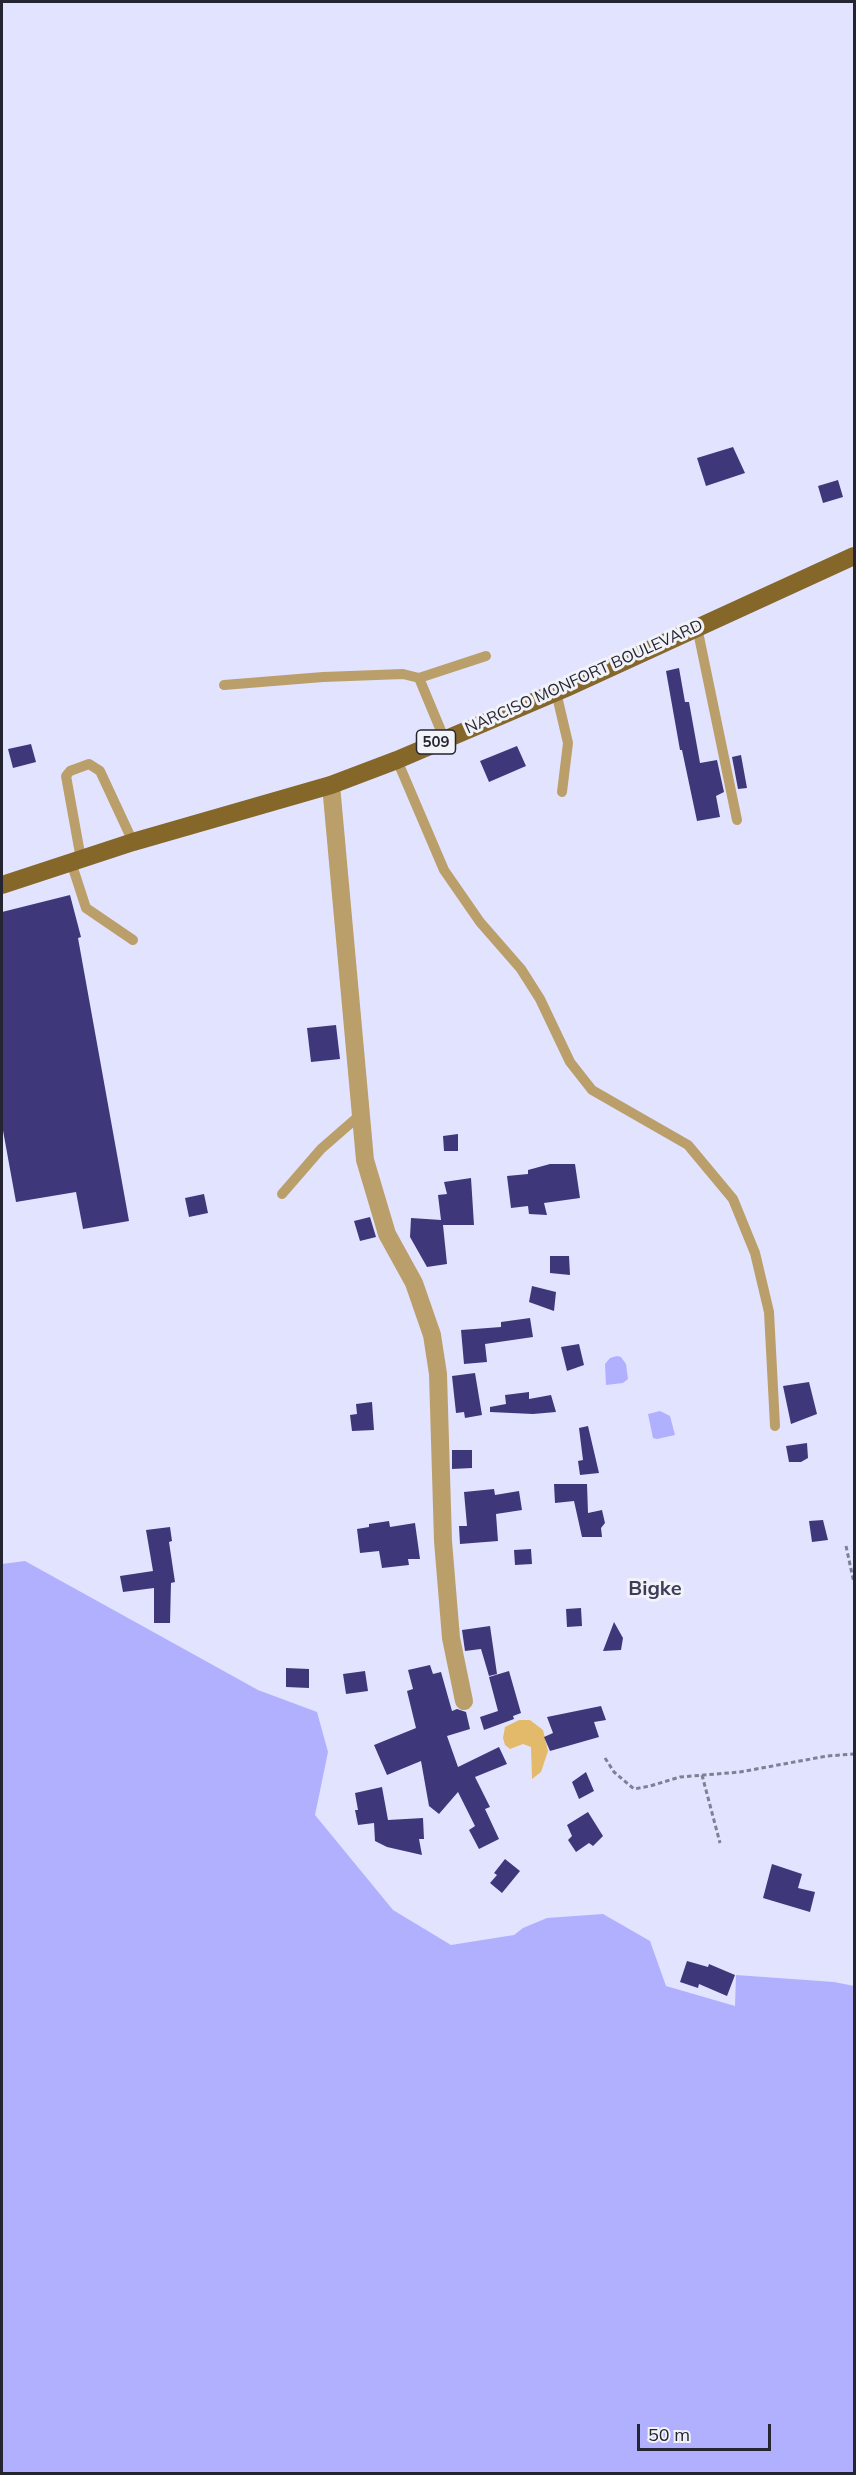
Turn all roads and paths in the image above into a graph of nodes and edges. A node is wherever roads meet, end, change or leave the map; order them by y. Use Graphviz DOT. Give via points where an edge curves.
graph roads {
  1 [pos="855,556"];
  2 [pos="697,627"];
  3 [pos="486,656"];
  4 [pos="419,678"];
  5 [pos="224,685"];
  6 [pos="556,692"];
  7 [pos="444,738"];
  8 [pos="397,760"];
  9 [pos="331,785"];
  10 [pos="562,792"];
  11 [pos="737,820"];
  12 [pos="133,842"];
  13 [pos="76,861"];
  14 [pos="2,885"];
  15 [pos="133,940"];
  16 [pos="360,1115"];
  17 [pos="282,1194"];
  18 [pos="775,1426"];
  19 [pos="846,1546"];
  20 [pos="855,1583"];
  21 [pos="464,1701"];
  22 [pos="855,1754"];
  23 [pos="605,1758"];
  24 [pos="702,1775"];
  25 [pos="720,1844"];
  1 -- 2 [label="main road, NARCISO MONFORT BOULEVARD / 509"];
  2 -- 6 [label="main road, NARCISO MONFORT BOULEVARD / 509"];
  2 -- 11 [label="lane"];
  3 -- 4 [label="lane"];
  4 -- 5 [label="lane" via="372,674"];
  4 -- 7 [label="lane"];
  6 -- 7 [label="main road, NARCISO MONFORT BOULEVARD / 509"];
  6 -- 10 [label="lane" via="568,743"];
  7 -- 8 [label="main road, NARCISO MONFORT BOULEVARD / 509"];
  8 -- 9 [label="main road, NARCISO MONFORT BOULEVARD / 509"];
  8 -- 18 [label="lane" via="444,870 480,922 521,969 570,1062 592,1090 688,1145 733,1199 755,1253 769,1312"];
  9 -- 12 [label="main road, NARCISO MONFORT BOULEVARD / 509"];
  9 -- 16 [label="street"];
  12 -- 13 [label="main road, NARCISO MONFORT BOULEVARD / 509"];
  12 -- 13 [label="lane" via="100,771 89,764 66,776"];
  13 -- 14 [label="main road, NARCISO MONFORT BOULEVARD / 509"];
  13 -- 15 [label="lane" via="86,908"];
  16 -- 17 [label="lane" via="321,1149"];
  16 -- 21 [label="street" via="365,1160 387,1234 414,1283 432,1335 438,1374 443,1541 451,1638"];
  19 -- 20 [label="path"];
  22 -- 24 [label="path"];
  23 -- 24 [label="path" via="634,1789"];
  24 -- 25 [label="path"];
}
